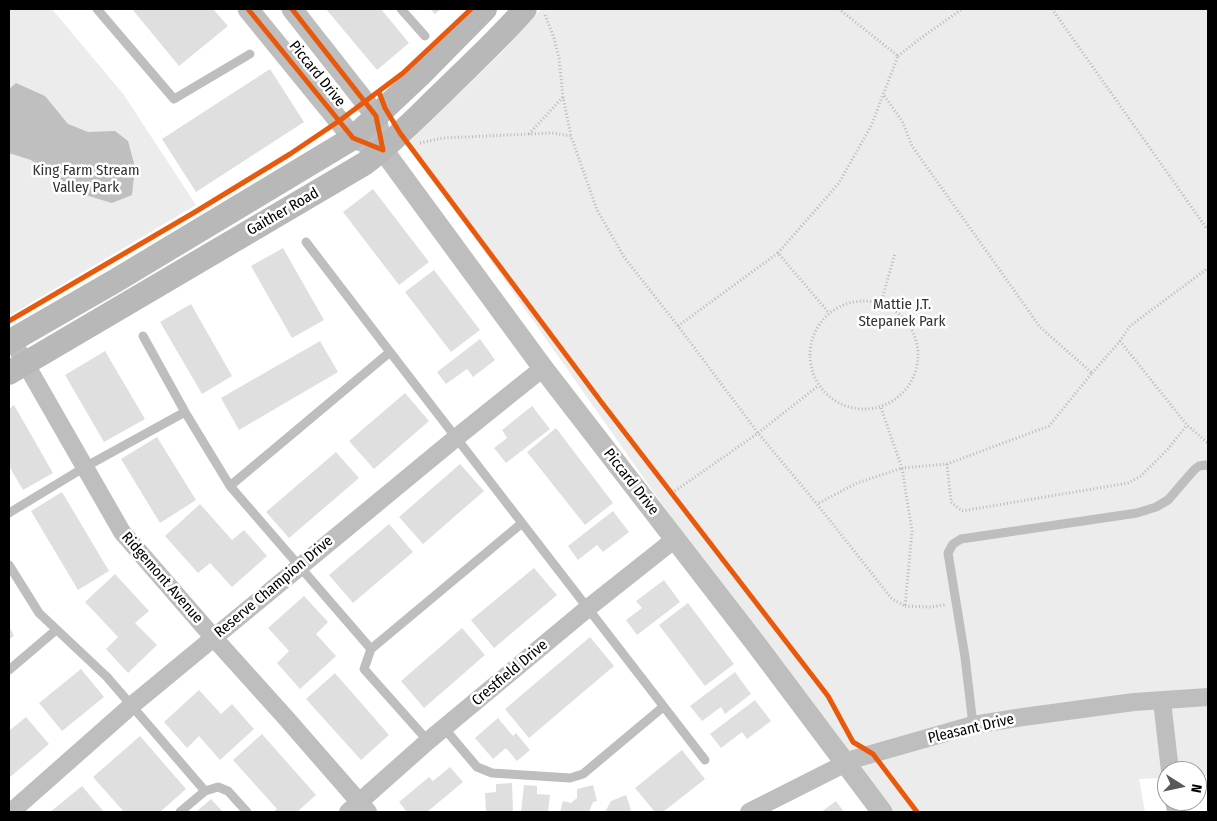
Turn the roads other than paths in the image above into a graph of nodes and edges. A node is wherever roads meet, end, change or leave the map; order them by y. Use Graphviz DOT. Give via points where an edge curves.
graph roads {
  1 [pos="98,9"];
  2 [pos="248,9"];
  3 [pos="292,9"];
  4 [pos="402,9"];
  5 [pos="485,9"];
  6 [pos="535,10"];
  7 [pos="425,36"];
  8 [pos="250,54"];
  9 [pos="376,116"];
  10 [pos="353,138"];
  11 [pos="383,150"];
  12 [pos="306,242"];
  13 [pos="143,336"];
  14 [pos="10,341"];
  15 [pos="390,352"];
  16 [pos="17,368"];
  17 [pos="543,368"];
  18 [pos="185,412"];
  19 [pos="456,437"];
  20 [pos="1208,466"];
  21 [pos="84,467"];
  22 [pos="230,486"];
  23 [pos="9,513"];
  24 [pos="522,523"];
  25 [pos="675,539"];
  26 [pos="9,564"];
  27 [pos="299,566"];
  28 [pos="588,608"];
  29 [pos="56,630"];
  30 [pos="213,637"];
  31 [pos="371,649"];
  32 [pos="9,670"];
  33 [pos="1208,697"];
  34 [pos="1162,701"];
  35 [pos="131,706"];
  36 [pos="663,706"];
  37 [pos="973,726"];
  38 [pos="444,728"];
  39 [pos="428,741"];
  40 [pos="705,760"];
  41 [pos="1169,761"];
  42 [pos="844,763"];
  43 [pos="204,791"];
  44 [pos="359,809"];
  45 [pos="11,812"];
  46 [pos="180,812"];
  47 [pos="247,812"];
  48 [pos="749,812"];
  49 [pos="882,812"];
  1 -- 8 [label="lane" via="174,99"];
  2 -- 10 [label="street, Piccard Drive"];
  3 -- 9 [label="street, Piccard Drive"];
  4 -- 7 [label="lane"];
  5 -- 9 [label="main road, Gaither Road"];
  6 -- 11 [label="main road, Gaither Road" via="504,32"];
  9 -- 10 [label="main road, Gaither Road"];
  9 -- 11 [label="street, Piccard Drive"];
  10 -- 11 [label="street, Piccard Drive"];
  10 -- 14 [label="main road, Gaither Road"];
  11 -- 16 [label="main road, Gaither Road"];
  11 -- 17 [label="street, Piccard Drive"];
  12 -- 15 [label="lane"];
  13 -- 18 [label="lane"];
  14 -- 16 [label="street, Ridgemont Avenue"];
  15 -- 19 [label="lane"];
  15 -- 22 [label="lane"];
  16 -- 21 [label="street, Ridgemont Avenue"];
  17 -- 19 [label="street, Reserve Champion Drive"];
  17 -- 25 [label="street, Piccard Drive"];
  18 -- 21 [label="lane"];
  18 -- 22 [label="lane"];
  19 -- 24 [label="lane"];
  19 -- 27 [label="street, Reserve Champion Drive"];
  20 -- 37 [label="lane" via="1194,470 1168,500 1137,513 961,540 953,544 948,553"];
  21 -- 23 [label="lane"];
  21 -- 30 [label="street, Ridgemont Avenue" via="122,532"];
  22 -- 27 [label="lane"];
  24 -- 28 [label="lane"];
  24 -- 31 [label="lane"];
  25 -- 28 [label="street, Crestfield Drive"];
  25 -- 42 [label="street, Piccard Drive"];
  26 -- 29 [label="lane" via="40,613"];
  27 -- 30 [label="street, Reserve Champion Drive"];
  27 -- 31 [label="lane"];
  28 -- 36 [label="lane"];
  28 -- 38 [label="street, Crestfield Drive"];
  29 -- 32 [label="lane"];
  29 -- 35 [label="lane"];
  30 -- 35 [label="street, Reserve Champion Drive"];
  30 -- 44 [label="street, Ridgemont Avenue" via="286,718"];
  31 -- 39 [label="lane" via="364,668"];
  33 -- 34 [label="street, Pleasant Drive"];
  34 -- 37 [label="street, Pleasant Drive" via="1134,702"];
  34 -- 41 [label="street"];
  35 -- 43 [label="lane"];
  35 -- 45 [label="street, Reserve Champion Drive"];
  36 -- 38 [label="lane" via="584,774 570,778 492,773 477,767"];
  36 -- 40 [label="lane"];
  37 -- 42 [label="street, Pleasant Drive"];
  38 -- 39 [label="street, Crestfield Drive"];
  39 -- 44 [label="street, Crestfield Drive"];
  42 -- 48 [label="street, Pleasant Drive"];
  42 -- 49 [label="street, Piccard Drive"];
  43 -- 46 [label="lane"];
  43 -- 47 [label="lane" via="218,788 228,791"];
}
